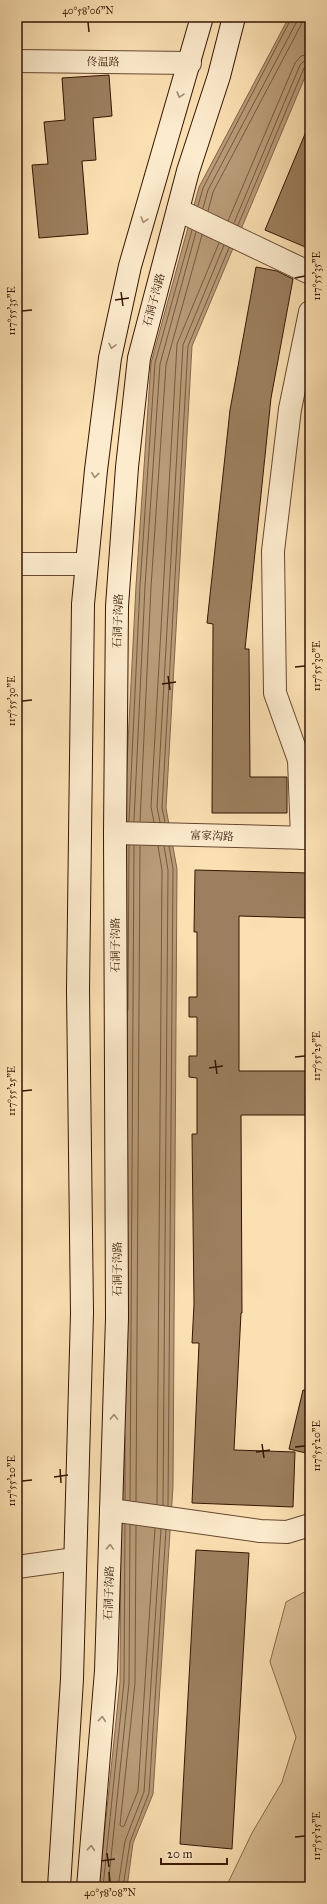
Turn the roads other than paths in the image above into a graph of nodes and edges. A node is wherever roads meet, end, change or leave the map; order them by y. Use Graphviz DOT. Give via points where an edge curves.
graph roads {
  1 [pos="202,17"];
  2 [pos="234,17"];
  3 [pos="17,61"];
  4 [pos="190,63"];
  5 [pos="184,213"];
  6 [pos="310,273"];
  7 [pos="310,312"];
  8 [pos="17,564"];
  9 [pos="86,564"];
  10 [pos="119,833"];
  11 [pos="306,838"];
  12 [pos="114,1510"];
  13 [pos="310,1526"];
  14 [pos="75,1559"];
  15 [pos="17,1567"];
  16 [pos="59,1887"];
  17 [pos="88,1887"];
  1 -- 4 [label="main road"];
  2 -- 5 [label="main road, 石洞子沟路" via="219,76 188,171"];
  3 -- 4 [label="main road, 佟温路"];
  4 -- 9 [label="main road, one-way" via="130,266 110,358"];
  5 -- 6 [label="main road"];
  5 -- 10 [label="main road, 石洞子沟路" via="139,358 127,467 117,606"];
  7 -- 11 [label="main road" via="290,409 273,551 275,693 299,760"];
  8 -- 9 [label="main road"];
  9 -- 14 [label="main road" via="83,604 78,990 82,1313"];
  10 -- 11 [label="main road, 富家沟路"];
  12 -- 10 [label="main road, 石洞子沟路, one-way"];
  12 -- 13 [label="main road" via="260,1531 287,1532"];
  17 -- 12 [label="main road, 石洞子沟路, one-way" via="106,1671"];
  14 -- 15 [label="main road"];
  14 -- 16 [label="main road" via="72,1679"];
}
